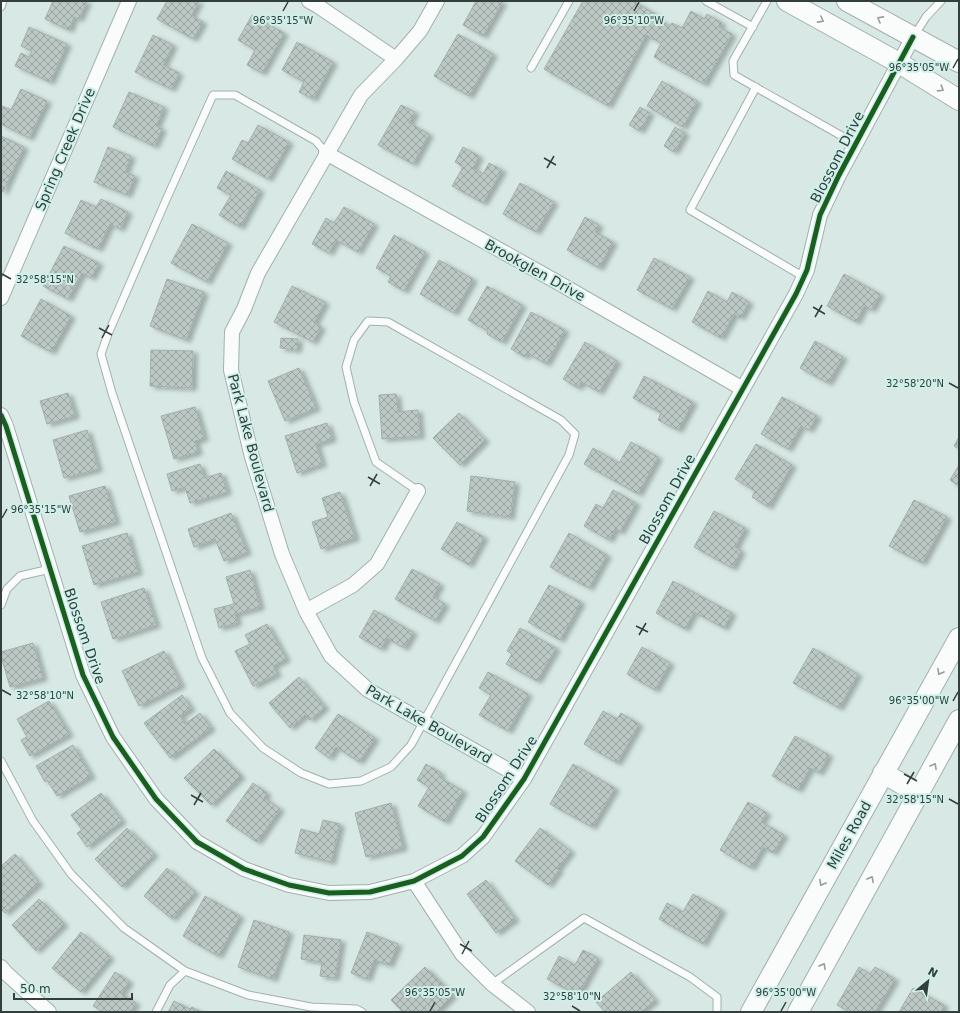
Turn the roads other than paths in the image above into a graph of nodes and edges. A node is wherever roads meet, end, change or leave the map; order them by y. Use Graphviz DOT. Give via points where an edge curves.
graph roads {
  1 [pos="4,1"];
  2 [pos="129,1"];
  3 [pos="309,1"];
  4 [pos="437,1"];
  5 [pos="569,1"];
  6 [pos="706,1"];
  7 [pos="767,1"];
  8 [pos="787,1"];
  9 [pos="847,1"];
  10 [pos="941,1"];
  11 [pos="1,7"];
  12 [pos="752,27"];
  13 [pos="913,37"];
  14 [pos="396,59"];
  15 [pos="959,62"];
  16 [pos="899,63"];
  17 [pos="531,68"];
  18 [pos="756,87"];
  19 [pos="959,100"];
  20 [pos="856,144"];
  21 [pos="326,153"];
  22 [pos="804,277"];
  23 [pos="1,298"];
  24 [pos="743,389"];
  25 [pos="3,423"];
  26 [pos="418,491"];
  27 [pos="50,569"];
  28 [pos="1,605"];
  29 [pos="306,611"];
  30 [pos="959,638"];
  31 [pos="959,720"];
  32 [pos="424,722"];
  33 [pos="1,761"];
  34 [pos="883,773"];
  35 [pos="524,779"];
  36 [pos="918,793"];
  37 [pos="414,881"];
  38 [pos="1,967"];
  39 [pos="185,971"];
  40 [pos="492,984"];
  41 [pos="49,1012"];
  42 [pos="156,1012"];
  43 [pos="362,1012"];
  44 [pos="528,1012"];
  45 [pos="717,1012"];
  46 [pos="751,1012"];
  47 [pos="798,1012"];
  1 -- 11 [label="lane"];
  2 -- 23 [label="street, Spring Creek Drive"];
  3 -- 14 [label="street"];
  4 -- 14 [label="street, Park Lake Boulevard" via="420,31"];
  5 -- 17 [label="lane"];
  6 -- 12 [label="lane"];
  7 -- 12 [label="lane"];
  8 -- 16 [label="main road, one-way"];
  13 -- 9 [label="main road, one-way"];
  10 -- 13 [label="lane" via="926,17"];
  12 -- 18 [label="lane" via="733,61 734,75"];
  13 -- 15 [label="main road"];
  13 -- 16 [label="street, Blossom Drive"];
  14 -- 21 [label="street, Park Lake Boulevard" via="361,95"];
  16 -- 19 [label="main road, one-way"];
  16 -- 20 [label="street, Blossom Drive"];
  18 -- 20 [label="lane"];
  18 -- 22 [label="lane" via="690,210"];
  20 -- 22 [label="street, Blossom Drive" via="820,215 808,270"];
  21 -- 24 [label="street, Brookglen Drive"];
  21 -- 29 [label="street, Park Lake Boulevard" via="258,273 232,332 231,370 252,457 282,554"];
  21 -- 32 [label="lane" via="316,141 235,95 213,95 101,354 202,658 230,713 263,748 301,773 329,784 361,781 391,767 411,745"];
  22 -- 24 [label="street, Blossom Drive"];
  24 -- 35 [label="street, Blossom Drive"];
  25 -- 27 [label="street, Blossom Drive"];
  26 -- 29 [label="street" via="377,564 353,585"];
  26 -- 32 [label="lane" via="376,462 354,402 346,367 354,340 368,321 388,322 561,420 575,434 569,455"];
  27 -- 28 [label="lane" via="20,576 7,589"];
  27 -- 37 [label="street, Blossom Drive" via="83,675 113,737 156,799 197,842 244,869 289,885 329,893 370,892"];
  29 -- 32 [label="street, Park Lake Boulevard" via="331,656 368,690"];
  30 -- 34 [label="main road, Miles Road, one-way"];
  36 -- 31 [label="main road, one-way"];
  32 -- 35 [label="street, Park Lake Boulevard"];
  33 -- 39 [label="lane" via="33,821 71,874 124,928"];
  34 -- 36 [label="main road"];
  34 -- 46 [label="main road, Miles Road, one-way"];
  35 -- 37 [label="street, Blossom Drive" via="483,837 468,851"];
  47 -- 36 [label="main road, one-way"];
  37 -- 40 [label="street" via="462,954"];
  38 -- 41 [label="street"];
  39 -- 42 [label="lane" via="170,985"];
  39 -- 43 [label="lane" via="248,995 311,1007 356,1009"];
  40 -- 44 [label="street"];
  40 -- 45 [label="lane" via="584,918 690,977 717,997"];
}
